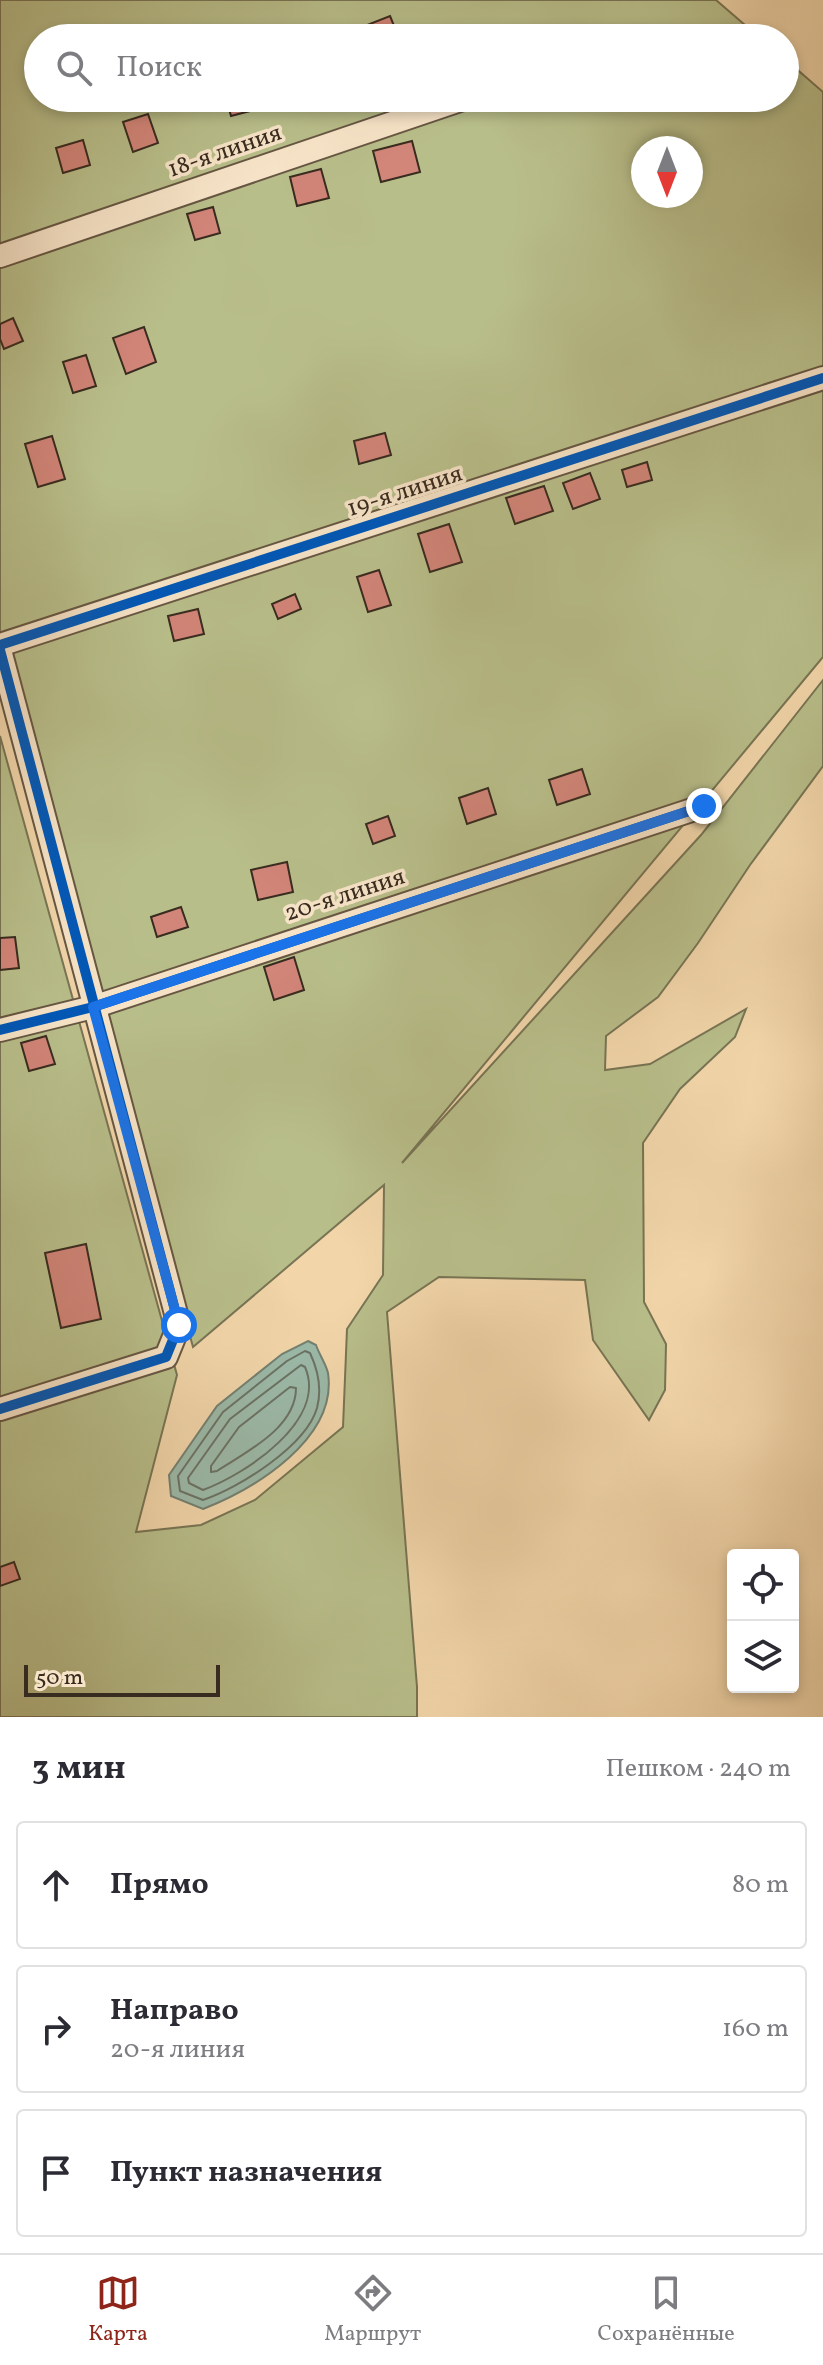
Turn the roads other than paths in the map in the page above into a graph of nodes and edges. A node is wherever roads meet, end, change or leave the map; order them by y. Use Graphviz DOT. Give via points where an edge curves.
graph roads {
  1 [pos="425,112"];
  2 [pos="0,256"];
  3 [pos="823,378"];
  4 [pos="0,647"];
  5 [pos="704,806"];
  6 [pos="93,1007"];
  7 [pos="0,1030"];
  8 [pos="0,1409"];
  1 -- 2 [label="street, 18-я линия"];
  3 -- 4 [label="street, 19-я линия"];
  4 -- 6 [label="street"];
  5 -- 6 [label="street, 20-я линия"];
  6 -- 7 [label="street, 20-я линия"];
  6 -- 8 [label="street" via="179,1325 166,1357"];
}
